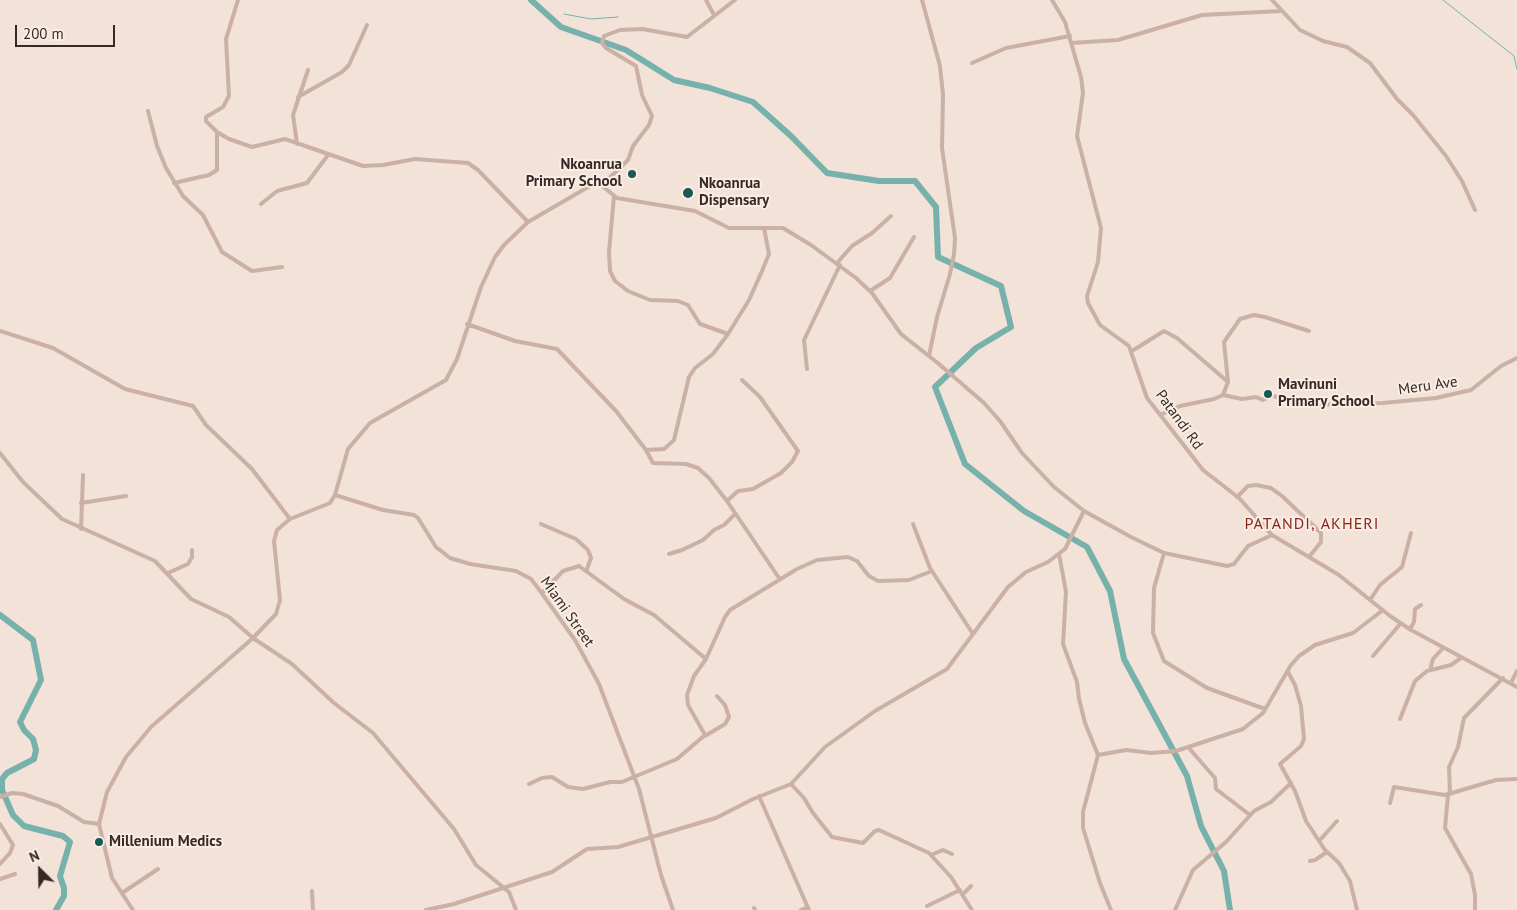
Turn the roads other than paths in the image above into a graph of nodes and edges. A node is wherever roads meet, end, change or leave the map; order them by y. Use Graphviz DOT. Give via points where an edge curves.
graph roads {
  1 [pos="238,0"];
  2 [pos="706,0"];
  3 [pos="735,0"];
  4 [pos="922,0"];
  5 [pos="1052,0"];
  6 [pos="1272,0"];
  7 [pos="1281,11"];
  8 [pos="714,15"];
  9 [pos="367,25"];
  10 [pos="1070,36"];
  11 [pos="1071,43"];
  12 [pos="972,63"];
  13 [pos="308,70"];
  14 [pos="298,97"];
  15 [pos="148,111"];
  16 [pos="217,132"];
  17 [pos="297,144"];
  18 [pos="328,154"];
  19 [pos="174,183"];
  20 [pos="602,185"];
  21 [pos="614,196"];
  22 [pos="261,204"];
  23 [pos="1476,210"];
  24 [pos="891,216"];
  25 [pos="528,222"];
  26 [pos="764,228"];
  27 [pos="914,237"];
  28 [pos="838,264"];
  29 [pos="282,268"];
  30 [pos="870,292"];
  31 [pos="467,324"];
  32 [pos="0,331"];
  33 [pos="1309,332"];
  34 [pos="728,334"];
  35 [pos="1132,351"];
  36 [pos="929,356"];
  37 [pos="1517,358"];
  38 [pos="807,369"];
  39 [pos="742,380"];
  40 [pos="1228,382"];
  41 [pos="1223,395"];
  42 [pos="1160,415"];
  43 [pos="646,450"];
  44 [pos="0,454"];
  45 [pos="83,475"];
  46 [pos="335,495"];
  47 [pos="126,496"];
  48 [pos="1237,497"];
  49 [pos="727,501"];
  50 [pos="81,503"];
  51 [pos="1084,511"];
  52 [pos="734,514"];
  53 [pos="290,519"];
  54 [pos="541,524"];
  55 [pos="913,524"];
  56 [pos="81,528"];
  57 [pos="1411,533"];
  58 [pos="1272,535"];
  59 [pos="192,550"];
  60 [pos="1164,552"];
  61 [pos="669,554"];
  62 [pos="1060,554"];
  63 [pos="1309,557"];
  64 [pos="587,569"];
  65 [pos="932,571"];
  66 [pos="168,573"];
  67 [pos="779,578"];
  68 [pos="542,593"];
  69 [pos="1370,600"];
  70 [pos="1421,605"];
  71 [pos="1382,610"];
  72 [pos="1401,623"];
  73 [pos="1410,629"];
  74 [pos="973,634"];
  75 [pos="253,638"];
  76 [pos="1443,648"];
  77 [pos="1373,656"];
  78 [pos="1461,658"];
  79 [pos="706,659"];
  80 [pos="1430,670"];
  81 [pos="1517,671"];
  82 [pos="1288,672"];
  83 [pos="1503,678"];
  84 [pos="1511,683"];
  85 [pos="1517,687"];
  86 [pos="716,696"];
  87 [pos="1265,709"];
  88 [pos="1400,719"];
  89 [pos="705,736"];
  90 [pos="1188,747"];
  91 [pos="1098,755"];
  92 [pos="634,777"];
  93 [pos="1517,779"];
  94 [pos="1291,783"];
  95 [pos="529,784"];
  96 [pos="791,784"];
  97 [pos="1449,794"];
  98 [pos="759,796"];
  99 [pos="0,797"];
  100 [pos="1390,804"];
  101 [pos="1250,815"];
  102 [pos="1337,821"];
  103 [pos="0,824"];
  104 [pos="99,824"];
  105 [pos="651,838"];
  106 [pos="1320,840"];
  107 [pos="1327,852"];
  108 [pos="952,854"];
  109 [pos="931,855"];
  110 [pos="1332,857"];
  111 [pos="1310,861"];
  112 [pos="0,864"];
  113 [pos="1335,864"];
  114 [pos="158,870"];
  115 [pos="15,874"];
  116 [pos="0,879"];
  117 [pos="971,886"];
  118 [pos="505,888"];
  119 [pos="312,891"];
  120 [pos="961,892"];
  121 [pos="122,893"];
  122 [pos="927,906"];
  123 [pos="809,909"];
  124 [pos="133,910"];
  125 [pos="312,910"];
  126 [pos="426,910"];
  127 [pos="516,910"];
  128 [pos="673,910"];
  129 [pos="801,910"];
  130 [pos="972,910"];
  131 [pos="1111,910"];
  132 [pos="1175,910"];
  133 [pos="1358,910"];
  134 [pos="1475,910"];
  1 -- 16 [label="street" via="226,39 229,96 223,107 206,117"];
  2 -- 8 [label="street"];
  3 -- 8 [label="street"];
  4 -- 36 [label="street" via="940,66 943,155 955,238 950,274"];
  5 -- 10 [label="street, Patandi Rd"];
  6 -- 7 [label="street"];
  7 -- 11 [label="street" via="1202,15 1118,40"];
  7 -- 23 [label="street" via="1300,30 1323,41 1348,47 1370,63 1446,156"];
  8 -- 20 [label="street" via="687,37 637,29 612,32 603,37 602,43 606,48 636,66 642,95 652,118 633,146 628,160"];
  9 -- 14 [label="street" via="349,65"];
  10 -- 11 [label="street, Patandi Rd"];
  10 -- 12 [label="street" via="1006,48"];
  11 -- 35 [label="street, Patandi Rd" via="1083,89 1077,136 1101,228 1098,262 1087,300 1096,320"];
  13 -- 14 [label="street"];
  14 -- 17 [label="street" via="293,120"];
  15 -- 19 [label="street" via="157,146"];
  16 -- 17 [label="street" via="252,147 280,138"];
  16 -- 19 [label="street" via="217,170"];
  17 -- 18 [label="street"];
  18 -- 22 [label="street" via="307,183 277,191"];
  18 -- 25 [label="street" via="363,166 415,158 468,164 478,170"];
  19 -- 29 [label="street" via="183,196 200,210 224,254 252,271"];
  20 -- 21 [label="street"];
  20 -- 25 [label="street" via="590,185"];
  21 -- 26 [label="street" via="695,211 729,228"];
  21 -- 34 [label="street" via="609,252 610,271 615,281 628,291 650,300 678,301 688,305 700,324"];
  24 -- 28 [label="street" via="852,246"];
  25 -- 31 [label="street" via="495,256"];
  26 -- 28 [label="street" via="786,229"];
  26 -- 34 [label="street" via="768,257 749,300"];
  27 -- 30 [label="street" via="890,278"];
  28 -- 30 [label="street"];
  28 -- 38 [label="street" via="804,340"];
  30 -- 36 [label="street" via="901,334"];
  31 -- 43 [label="street" via="515,341 547,345 560,351 616,410"];
  31 -- 46 [label="street" via="457,360 445,382 379,416 356,438 343,461"];
  32 -- 53 [label="street" via="53,348 125,389 193,406 206,425 252,469"];
  33 -- 40 [label="street" via="1265,317 1254,315 1240,319 1224,342"];
  34 -- 43 [label="street" via="689,377 680,424 672,443 664,449"];
  35 -- 40 [label="street" via="1164,331 1177,338"];
  35 -- 42 [label="street, Patandi Rd" via="1147,398"];
  36 -- 51 [label="street" via="984,403 1036,469"];
  37 -- 41 [label="street, Meru Ave" via="1501,366 1472,390 1436,398 1300,405 1272,395 1263,400"];
  39 -- 49 [label="street" via="760,397 798,453 781,473 753,489 738,491"];
  40 -- 41 [label="street"];
  41 -- 42 [label="street" via="1180,406"];
  42 -- 48 [label="street, Patandi Rd" via="1203,470"];
  43 -- 49 [label="street" via="653,462 698,468"];
  44 -- 56 [label="street" via="38,498 62,519"];
  45 -- 50 [label="street"];
  46 -- 53 [label="street" via="328,505"];
  46 -- 68 [label="street, Miami Street" via="383,510 414,515 436,548 447,556 470,564 516,571 530,579"];
  47 -- 50 [label="street"];
  48 -- 58 [label="street, Patandi Rd"];
  48 -- 63 [label="street" via="1248,486 1256,485 1270,488 1282,496 1321,534 1321,542"];
  49 -- 52 [label="street"];
  50 -- 56 [label="street"];
  51 -- 60 [label="street"];
  51 -- 62 [label="street" via="1070,542"];
  52 -- 61 [label="street" via="703,540"];
  52 -- 67 [label="street"];
  53 -- 75 [label="street" via="274,536 278,609"];
  54 -- 64 [label="street" via="576,540 588,550 591,558"];
  55 -- 65 [label="street"];
  56 -- 66 [label="street" via="155,561"];
  57 -- 69 [label="street" via="1402,568 1380,585"];
  58 -- 60 [label="street" via="1248,546 1234,564 1227,566"];
  58 -- 63 [label="street, Patandi Rd"];
  59 -- 66 [label="street" via="188,564"];
  60 -- 87 [label="street" via="1154,588 1153,633 1164,661 1207,688"];
  62 -- 74 [label="street" via="1026,572 1008,587"];
  62 -- 91 [label="street" via="1066,592 1064,644 1077,682 1078,699"];
  63 -- 69 [label="street, Patandi Rd" via="1340,575"];
  64 -- 68 [label="street" via="580,566 569,568"];
  64 -- 79 [label="street" via="617,594 662,622"];
  65 -- 67 [label="street" via="909,580 878,581 848,557 817,560"];
  65 -- 74 [label="street"];
  66 -- 75 [label="street" via="191,599 229,617"];
  67 -- 79 [label="street" via="728,612"];
  68 -- 92 [label="street, Miami Street" via="589,663"];
  69 -- 71 [label="street, Patandi Rd"];
  70 -- 73 [label="street" via="1415,609"];
  71 -- 72 [label="street, Patandi Rd"];
  71 -- 82 [label="street" via="1352,632 1312,647 1294,660"];
  72 -- 73 [label="street, Patandi Rd"];
  72 -- 77 [label="street"];
  73 -- 76 [label="street, Patandi Rd"];
  74 -- 96 [label="street" via="945,671 875,710 825,747"];
  75 -- 104 [label="street" via="140,739 111,782"];
  75 -- 118 [label="street" via="292,664 373,733 454,829 476,865"];
  76 -- 78 [label="street, Patandi Rd"];
  76 -- 80 [label="street" via="1433,659"];
  78 -- 80 [label="street" via="1451,665"];
  78 -- 83 [label="street, Patandi Rd"];
  79 -- 89 [label="street" via="694,676 687,700"];
  80 -- 88 [label="street" via="1414,682"];
  81 -- 84 [label="street"];
  82 -- 87 [label="street"];
  82 -- 94 [label="street" via="1296,689 1304,728 1302,745 1281,764"];
  83 -- 84 [label="street, Patandi Rd"];
  83 -- 97 [label="street" via="1464,718 1458,747 1448,767"];
  84 -- 85 [label="street, Patandi Rd"];
  86 -- 89 [label="street" via="725,705 729,717 725,724"];
  87 -- 90 [label="street" via="1258,719 1243,729"];
  89 -- 92 [label="street" via="674,761"];
  90 -- 91 [label="street" via="1172,752 1126,750"];
  90 -- 101 [label="street" via="1215,778 1216,789"];
  91 -- 131 [label="street" via="1082,819"];
  92 -- 95 [label="street" via="583,789 568,787 552,777"];
  92 -- 105 [label="street, Miami Street"];
  93 -- 97 [label="street" via="1496,780"];
  94 -- 101 [label="street" via="1271,802"];
  94 -- 106 [label="street" via="1306,821"];
  96 -- 98 [label="street"];
  96 -- 109 [label="street" via="832,838 862,843 879,830"];
  97 -- 100 [label="street" via="1394,788"];
  97 -- 134 [label="street" via="1445,828 1470,874"];
  98 -- 105 [label="street" via="716,818"];
  98 -- 123 [label="street"];
  99 -- 104 [label="street" via="16,793 47,802 84,822"];
  101 -- 132 [label="street" via="1226,842 1193,870"];
  102 -- 106 [label="street"];
  103 -- 112 [label="street" via="13,846"];
  104 -- 121 [label="street" via="112,878"];
  105 -- 118 [label="street" via="616,848 587,849 558,870"];
  105 -- 128 [label="street, Miami Street"];
  106 -- 107 [label="street"];
  107 -- 110 [label="street"];
  107 -- 111 [label="street"];
  108 -- 109 [label="street" via="943,850"];
  109 -- 120 [label="street"];
  110 -- 113 [label="street"];
  110 -- 133 [label="street" via="1350,881"];
  114 -- 121 [label="street"];
  115 -- 116 [label="street"];
  117 -- 120 [label="street"];
  118 -- 126 [label="street"];
  118 -- 127 [label="street"];
  119 -- 125 [label="street"];
  120 -- 122 [label="street"];
  120 -- 130 [label="street"];
  121 -- 124 [label="street"];
  123 -- 129 [label="street"];
}
